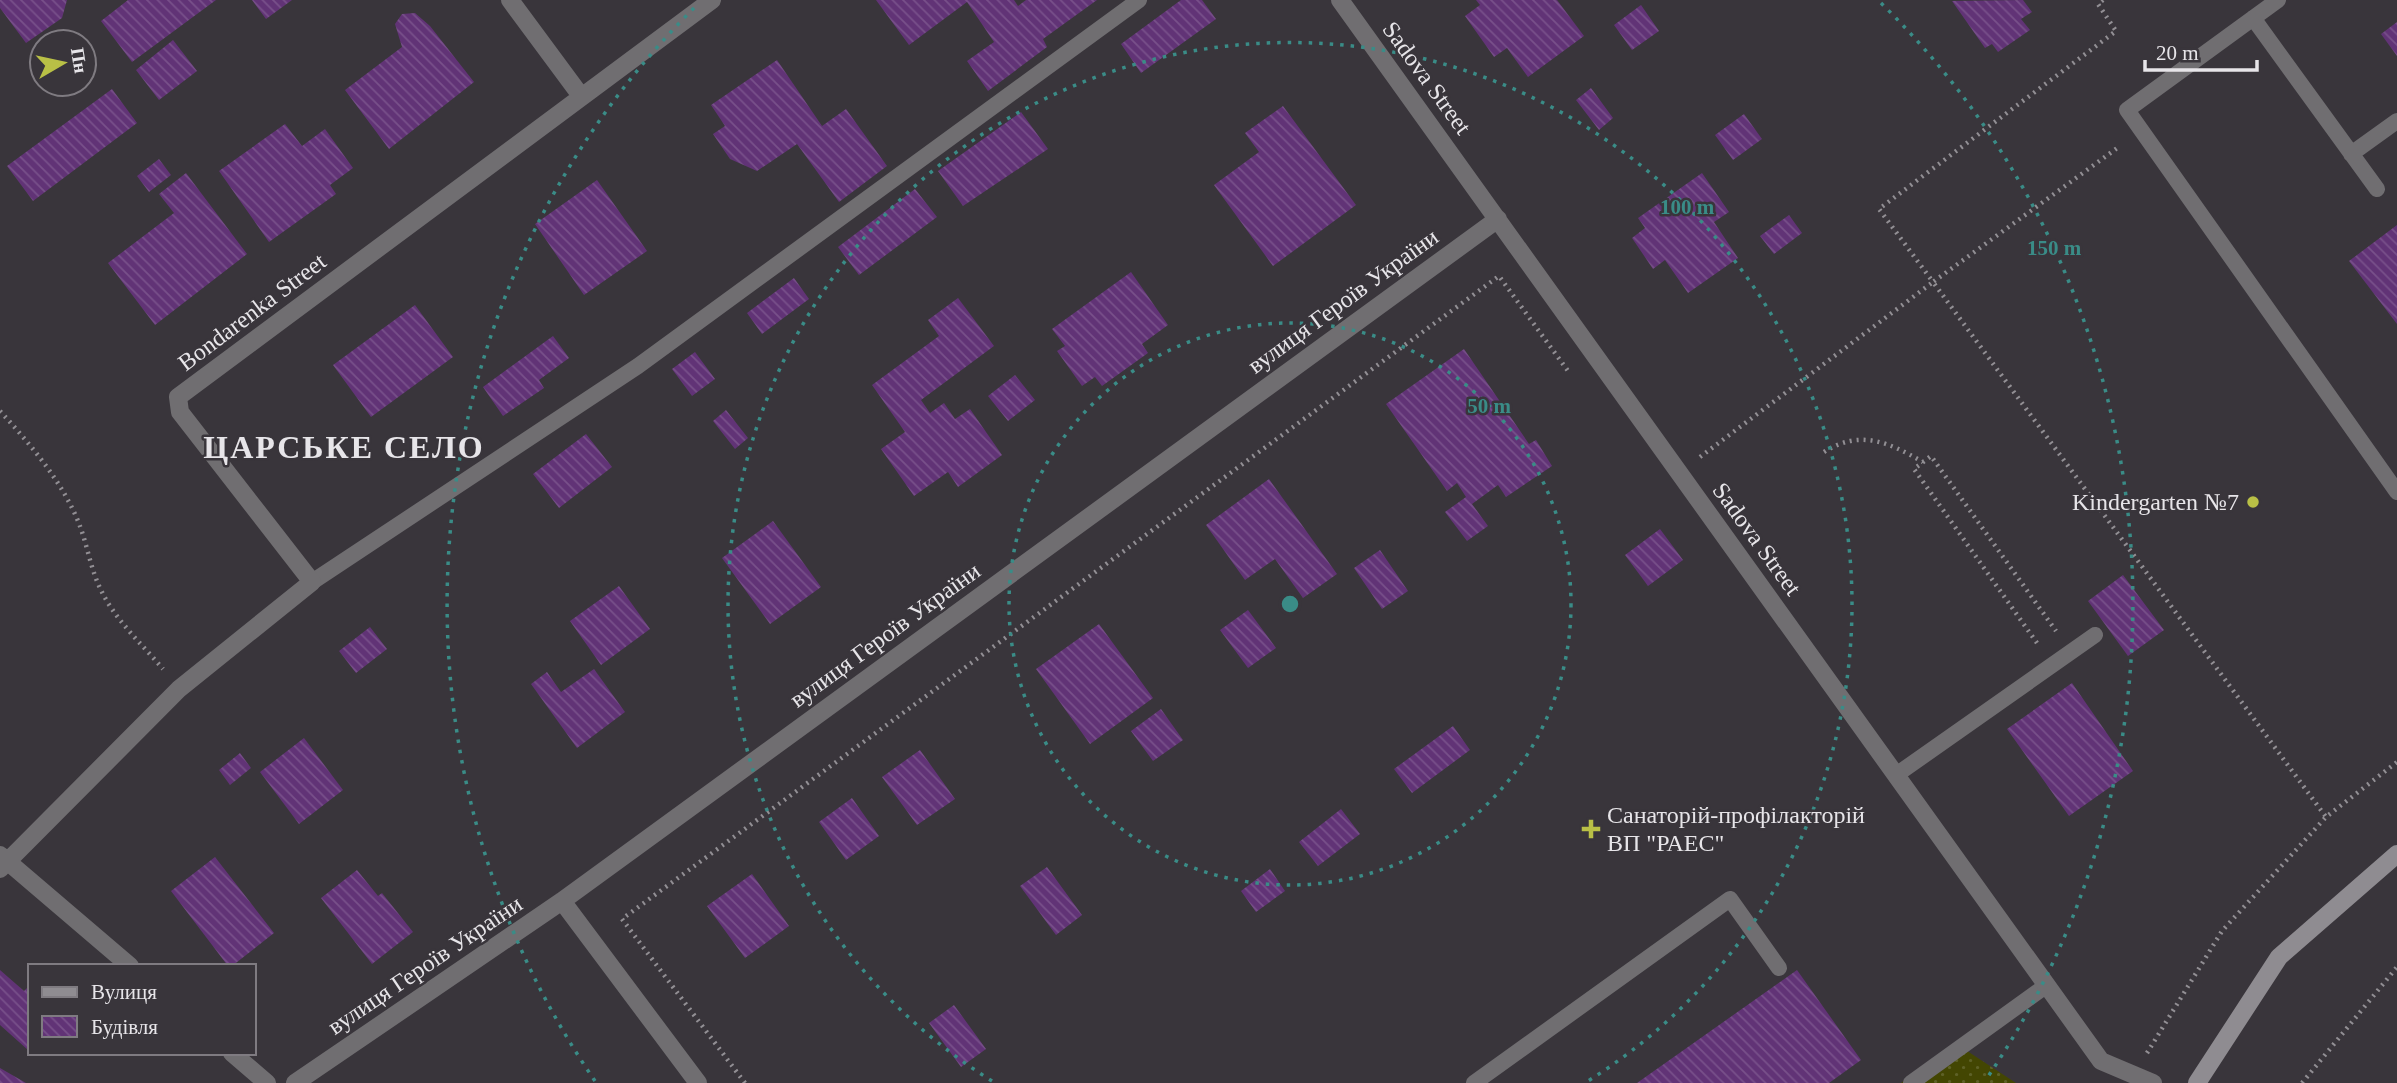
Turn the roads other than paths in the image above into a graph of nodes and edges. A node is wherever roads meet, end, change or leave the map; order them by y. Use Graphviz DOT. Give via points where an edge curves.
graph roads {
  1 [pos="510,0"];
  2 [pos="712,0"];
  3 [pos="1139,0"];
  4 [pos="1340,0"];
  5 [pos="2278,0"];
  6 [pos="2253,18"];
  7 [pos="581,96"];
  8 [pos="2397,121"];
  9 [pos="2351,154"];
  10 [pos="2377,189"];
  11 [pos="1498,219"];
  12 [pos="2397,492"];
  13 [pos="313,582"];
  14 [pos="2095,635"];
  15 [pos="1896,775"];
  16 [pos="2397,854"];
  17 [pos="2,862"];
  18 [pos="562,901"];
  19 [pos="128,964"];
  20 [pos="1779,968"];
  21 [pos="2047,985"];
  22 [pos="234,1055"];
  23 [pos="267,1083"];
  24 [pos="295,1083"];
  25 [pos="698,1083"];
  26 [pos="1474,1083"];
  27 [pos="1911,1083"];
  28 [pos="2153,1083"];
  29 [pos="2197,1083"];
  1 -- 7 [label="street"];
  2 -- 7 [label="street, Bondarenka Street"];
  3 -- 13 [label="lane" via="638,366"];
  4 -- 11 [label="street, Sadova Street"];
  5 -- 6 [label="lane"];
  6 -- 9 [label="lane"];
  6 -- 12 [label="lane" via="2127,110"];
  7 -- 13 [label="street, Bondarenka Street" via="178,397 180,412"];
  8 -- 9 [label="lane"];
  9 -- 10 [label="lane"];
  11 -- 15 [label="street, Sadova Street"];
  11 -- 18 [label="street, вулиця Героїв України"];
  13 -- 17 [label="street" via="179,689"];
  14 -- 15 [label="lane"];
  15 -- 21 [label="street, Sadova Street"];
  16 -- 29 [label="street" via="2279,957"];
  17 -- 19 [label="street"];
  18 -- 24 [label="street, вулиця Героїв України"];
  18 -- 25 [label="street"];
  20 -- 26 [label="lane" via="1730,899"];
  21 -- 27 [label="lane"];
  21 -- 28 [label="street, Sadova Street" via="2101,1061"];
  22 -- 23 [label="street"];
}
